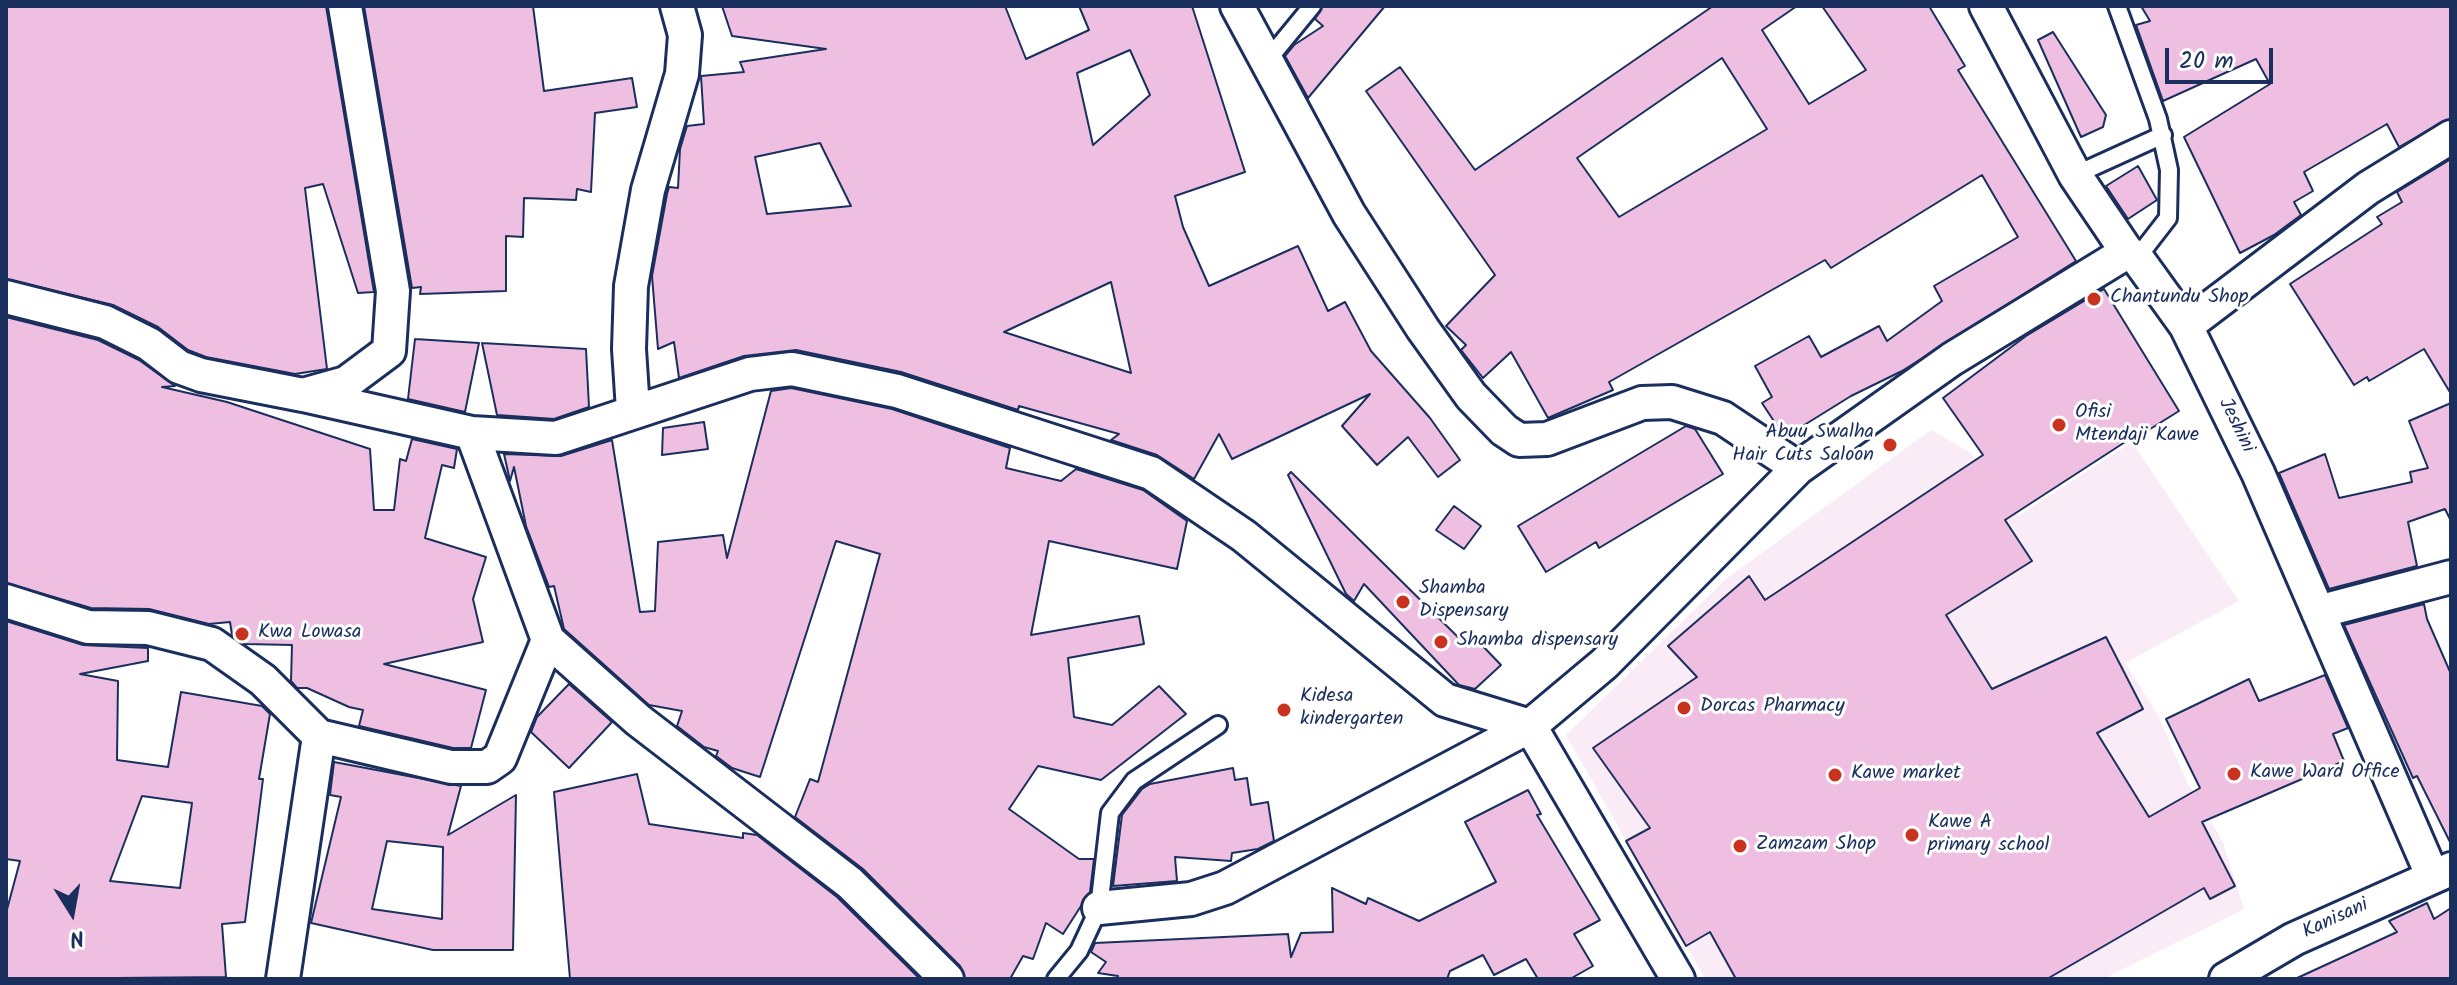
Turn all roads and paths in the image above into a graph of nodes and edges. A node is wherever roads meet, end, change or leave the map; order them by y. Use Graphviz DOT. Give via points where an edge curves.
graph roads {
  1 [pos="345,6"];
  2 [pos="677,6"];
  3 [pos="1237,6"];
  4 [pos="1312,6"];
  5 [pos="1986,6"];
  6 [pos="2117,6"];
  7 [pos="1266,62"];
  8 [pos="2163,135"];
  9 [pos="2451,137"];
  10 [pos="2075,175"];
  11 [pos="2132,255"];
  12 [pos="6,297"];
  13 [pos="2186,326"];
  14 [pos="303,395"];
  15 [pos="633,410"];
  16 [pos="472,433"];
  17 [pos="1798,468"];
  18 [pos="2451,577"];
  19 [pos="6,601"];
  20 [pos="2318,612"];
  21 [pos="548,640"];
  22 [pos="1218,725"];
  23 [pos="1530,726"];
  24 [pos="319,736"];
  25 [pos="2442,872"];
  26 [pos="1099,908"];
  27 [pos="283,979"];
  28 [pos="947,979"];
  29 [pos="1056,979"];
  30 [pos="1678,979"];
  31 [pos="2226,979"];
  1 -- 14 [label="street" via="393,291 393,336 389,351 346,383"];
  2 -- 15 [label="street" via="685,35 682,74 648,190 631,286"];
  3 -- 7 [label="street"];
  4 -- 7 [label="lane"];
  5 -- 10 [label="street, Jeshini"];
  6 -- 8 [label="lane"];
  7 -- 17 [label="street" via="1349,214 1423,329 1471,396 1504,430 1519,440 1547,439 1642,403 1672,402 1723,418"];
  8 -- 10 [label="lane"];
  8 -- 11 [label="lane" via="2171,189 2168,218"];
  9 -- 13 [label="street" via="2322,221"];
  10 -- 11 [label="street, Jeshini"];
  11 -- 13 [label="street, Jeshini"];
  11 -- 17 [label="street" via="1952,359"];
  12 -- 14 [label="street" via="105,322 201,375"];
  13 -- 20 [label="street, Jeshini"];
  14 -- 16 [label="street"];
  15 -- 16 [label="street" via="556,438"];
  15 -- 23 [label="street" via="750,374 792,369 897,391 1151,473 1244,536 1445,700"];
  16 -- 21 [label="street"];
  17 -- 23 [label="street" via="1604,664"];
  18 -- 20 [label="street"];
  19 -- 24 [label="street" via="88,627 148,628 212,644 263,680"];
  20 -- 25 [label="street, Jeshini"];
  21 -- 24 [label="street" via="500,758 487,767 451,767"];
  21 -- 28 [label="street" via="638,720 850,883"];
  22 -- 26 [label="lane" via="1134,781 1110,813"];
  23 -- 26 [label="street" via="1225,888 1191,899"];
  23 -- 30 [label="street"];
  24 -- 27 [label="street"];
  25 -- 31 [label="street, Kanisani" via="2294,939"];
  26 -- 29 [label="lane" via="1079,951"];
}
